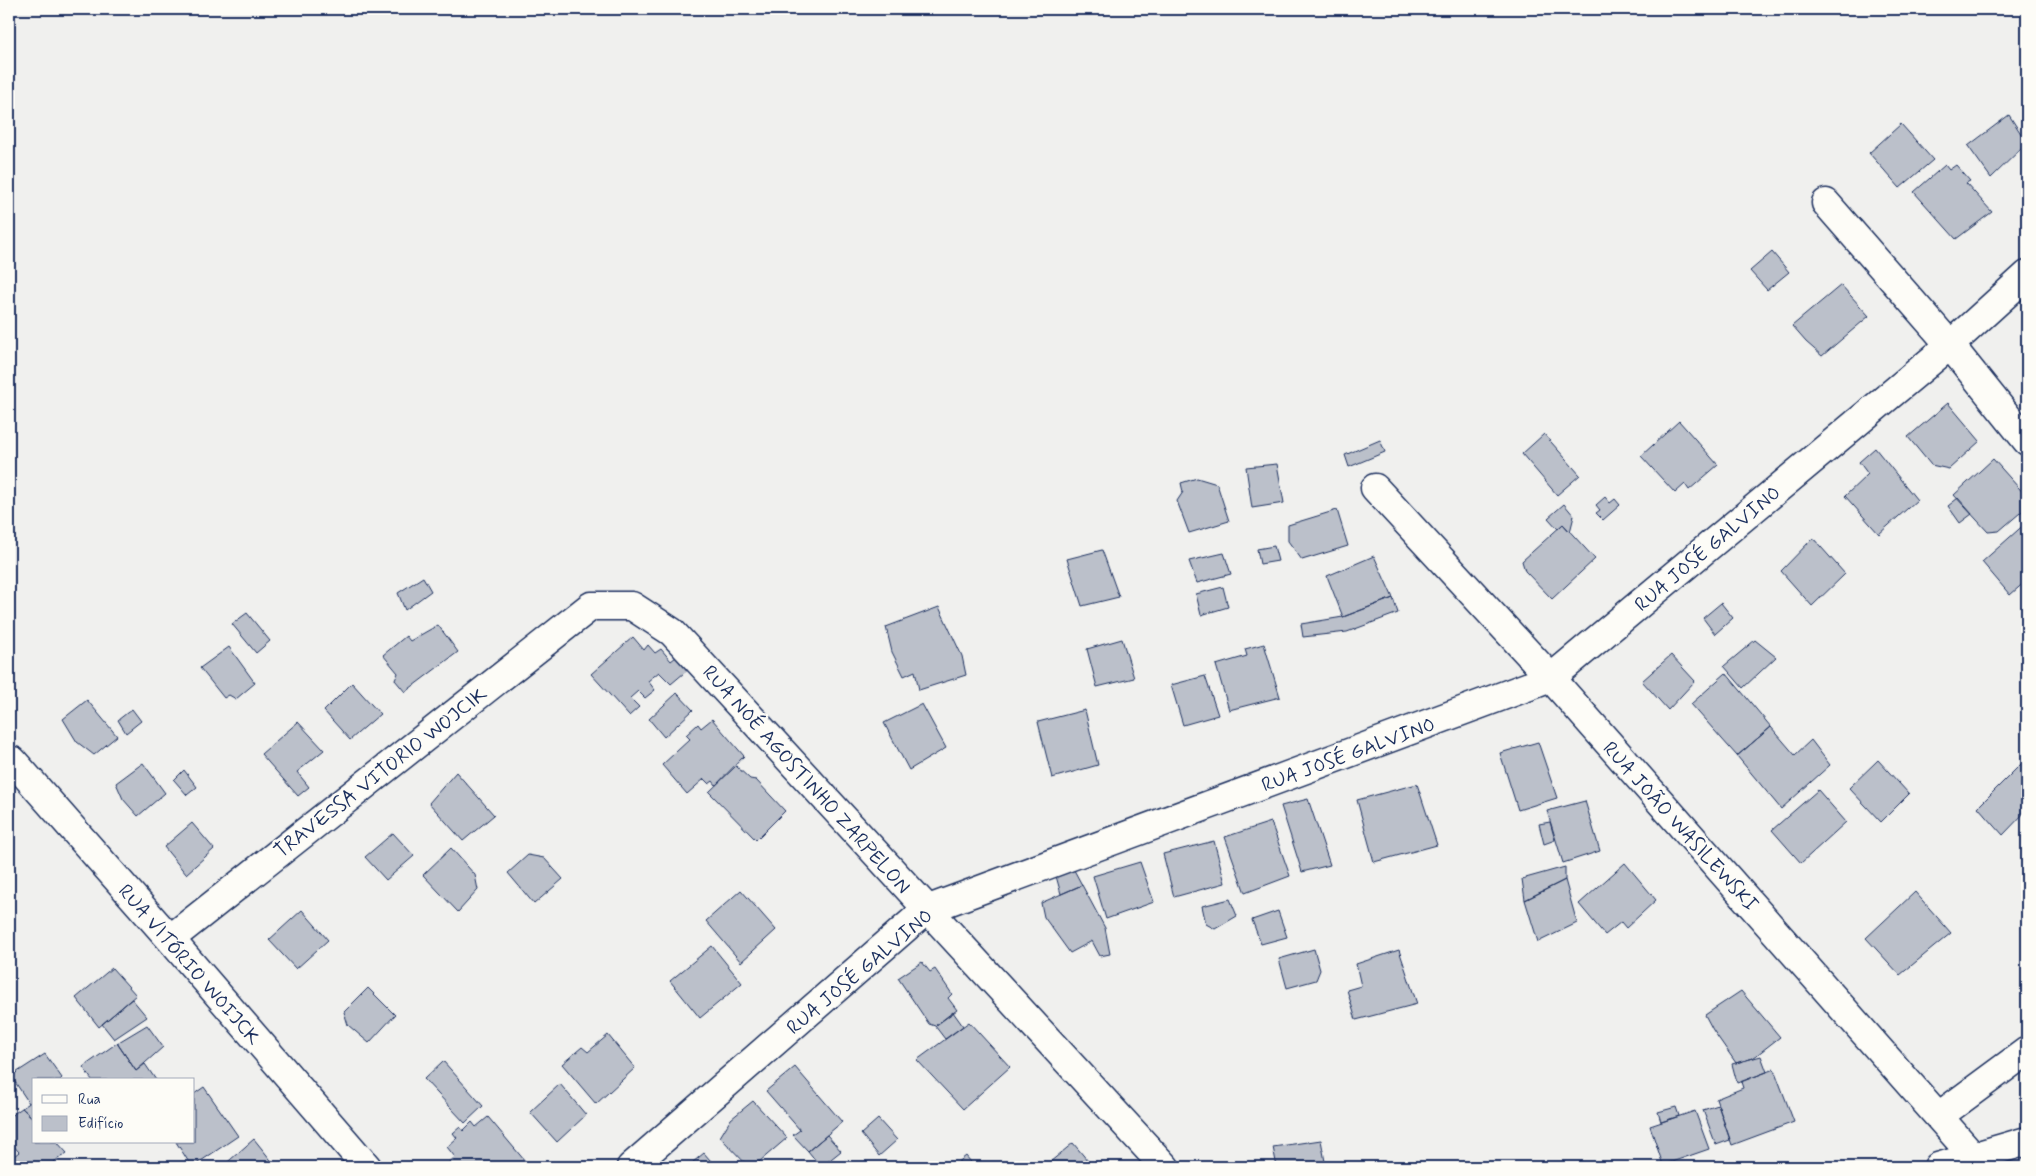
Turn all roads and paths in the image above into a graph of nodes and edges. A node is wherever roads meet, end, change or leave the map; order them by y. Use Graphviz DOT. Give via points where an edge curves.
graph roads {
  1 [pos="1826,203"];
  2 [pos="2027,275"];
  3 [pos="1950,345"];
  4 [pos="2027,441"];
  5 [pos="1375,488"];
  6 [pos="591,606"];
  7 [pos="1551,678"];
  8 [pos="12,761"];
  9 [pos="926,910"];
  10 [pos="170,939"];
  11 [pos="2027,1050"];
  12 [pos="1938,1116"];
  13 [pos="2027,1141"];
  14 [pos="1979,1162"];
  15 [pos="367,1167"];
  16 [pos="631,1167"];
  17 [pos="1165,1167"];
  18 [pos="1938,1167"];
  1 -- 3 [label="street"];
  2 -- 3 [label="street, RUA JOSÉ GALVINO"];
  3 -- 4 [label="street"];
  3 -- 7 [label="street, RUA JOSÉ GALVINO"];
  5 -- 7 [label="street, RUA JOÃO WASILEWSKI"];
  6 -- 9 [label="street, RUA NOÉ AGOSTINHO ZARPELON" via="632,606 672,632"];
  6 -- 10 [label="street, TRAVESSA VITORIO WOJCIK"];
  7 -- 9 [label="street, RUA JOSÉ GALVINO"];
  7 -- 12 [label="street, RUA JOÃO WASILEWSKI"];
  8 -- 10 [label="street, RUA VITÓRIO WOIJCK"];
  9 -- 16 [label="street, RUA JOSÉ GALVINO"];
  9 -- 17 [label="street, RUA NOÉ AGOSTINHO ZARPELON"];
  10 -- 15 [label="street, RUA VITÓRIO WOIJCK"];
  11 -- 12 [label="street"];
  12 -- 14 [label="street, RUA JOÃO WASILEWSKI"];
  13 -- 14 [label="street"];
  14 -- 18 [label="street"];
}
